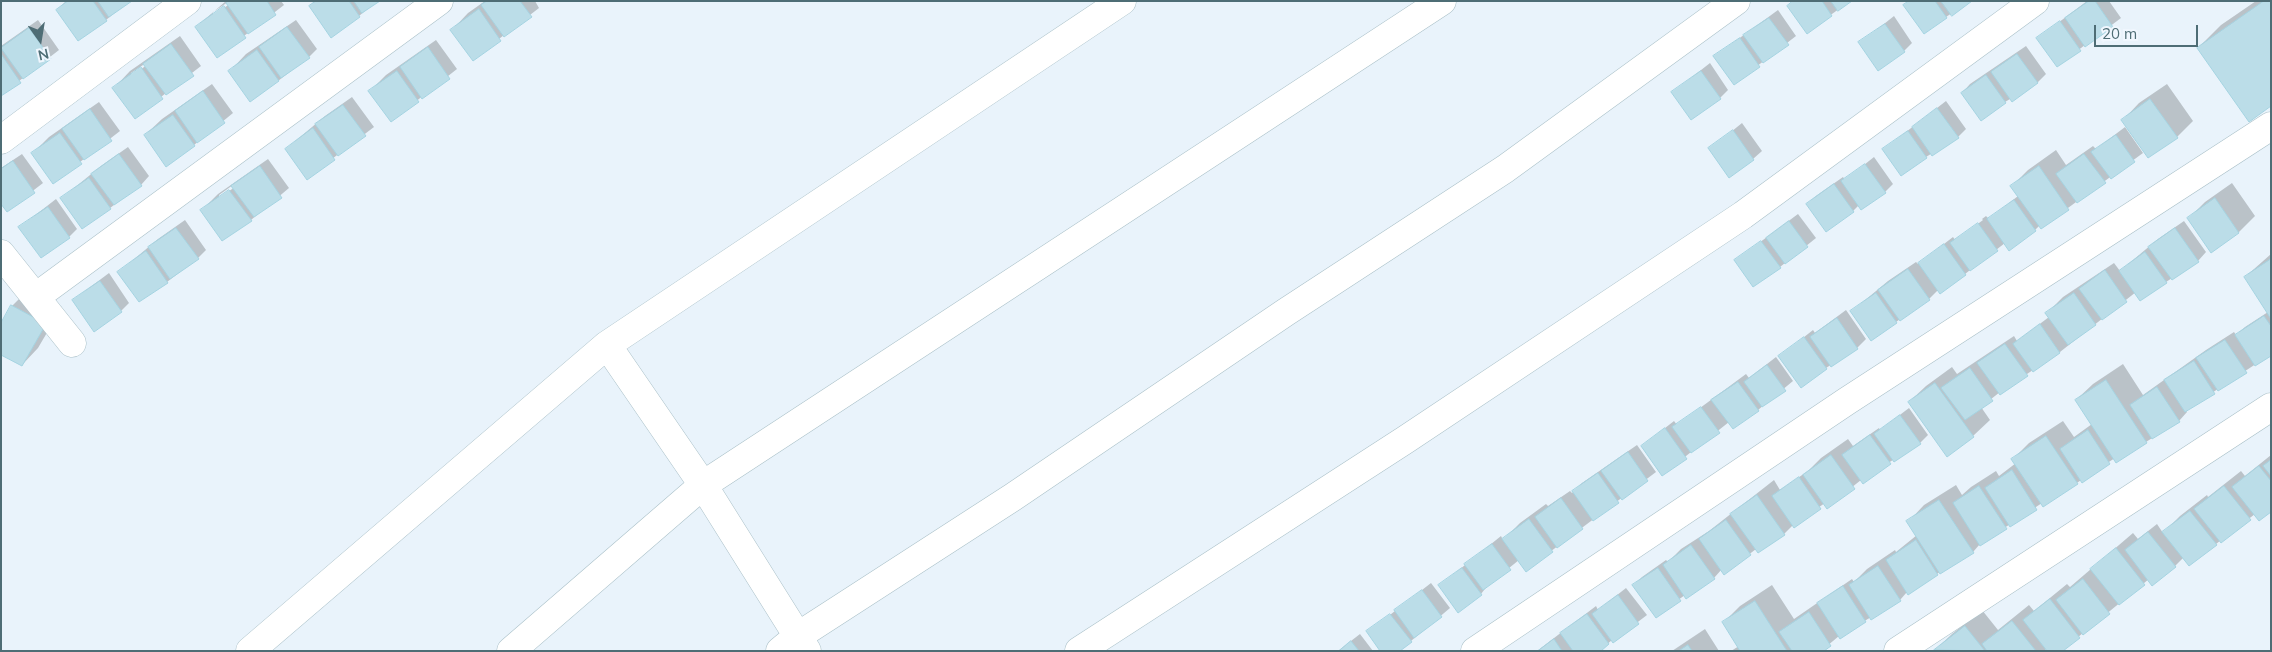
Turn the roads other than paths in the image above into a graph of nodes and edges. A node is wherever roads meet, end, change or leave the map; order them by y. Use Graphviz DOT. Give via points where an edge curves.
graph roads {
  1 [pos="187,1"];
  2 [pos="439,1"];
  3 [pos="1122,1"];
  4 [pos="1442,1"];
  5 [pos="1736,1"];
  6 [pos="2035,1"];
  7 [pos="2271,126"];
  8 [pos="1,140"];
  9 [pos="1,254"];
  10 [pos="37,296"];
  11 [pos="72,343"];
  12 [pos="607,345"];
  13 [pos="2271,408"];
  14 [pos="703,485"];
  15 [pos="795,646"];
  16 [pos="250,651"];
  17 [pos="511,651"];
  18 [pos="1079,651"];
  19 [pos="1475,651"];
  20 [pos="1898,651"];
  1 -- 8 [label="street"];
  2 -- 10 [label="street"];
  3 -- 12 [label="street"];
  4 -- 14 [label="street"];
  5 -- 15 [label="street" via="1506,169 1286,312"];
  6 -- 18 [label="street" via="1743,215 1405,440"];
  7 -- 19 [label="street" via="1846,401"];
  9 -- 10 [label="street"];
  10 -- 11 [label="street"];
  12 -- 14 [label="street"];
  12 -- 16 [label="street"];
  13 -- 20 [label="street"];
  14 -- 15 [label="street"];
  14 -- 17 [label="street"];
}
